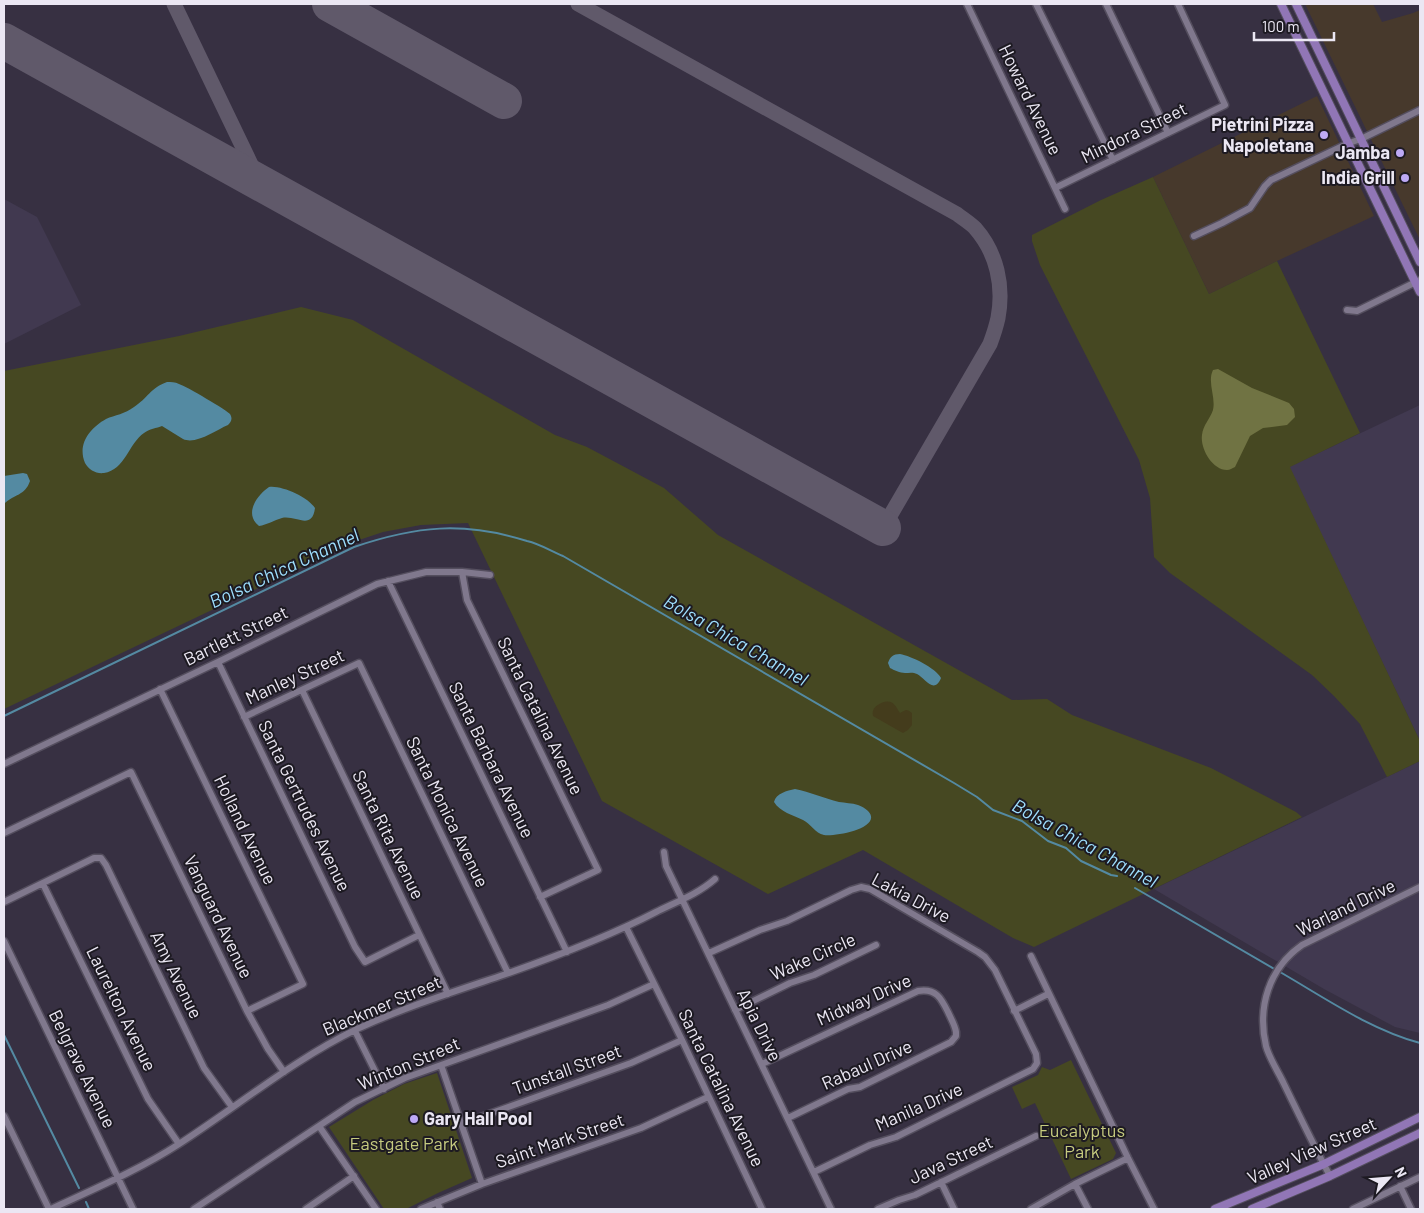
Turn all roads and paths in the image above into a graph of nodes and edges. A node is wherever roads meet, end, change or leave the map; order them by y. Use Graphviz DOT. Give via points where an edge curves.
graph roads {
  1 [pos="966,4"];
  2 [pos="1036,4"];
  3 [pos="1106,4"];
  4 [pos="1178,4"];
  5 [pos="1281,4"];
  6 [pos="1296,4"];
  7 [pos="1420,110"];
  8 [pos="1168,133"];
  9 [pos="1361,139"];
  10 [pos="1349,142"];
  11 [pos="1112,160"];
  12 [pos="1055,188"];
  13 [pos="1065,209"];
  14 [pos="1194,236"];
  15 [pos="1420,262"];
  16 [pos="1418,281"];
  17 [pos="1420,292"];
  18 [pos="1347,310"];
  19 [pos="462,572"];
  20 [pos="490,575"];
  21 [pos="388,580"];
  22 [pos="218,662"];
  23 [pos="359,663"];
  24 [pos="160,689"];
  25 [pos="302,690"];
  26 [pos="244,717"];
  27 [pos="4,764"];
  28 [pos="4,833"];
  29 [pos="664,852"];
  30 [pos="715,880"];
  31 [pos="43,884"];
  32 [pos="1420,888"];
  33 [pos="540,897"];
  34 [pos="682,899"];
  35 [pos="4,902"];
  36 [pos="626,927"];
  37 [pos="419,935"];
  38 [pos="4,941"];
  39 [pos="876,945"];
  40 [pos="567,952"];
  41 [pos="709,954"];
  42 [pos="1031,956"];
  43 [pos="508,973"];
  44 [pos="654,984"];
  45 [pos="448,994"];
  46 [pos="1048,994"];
  47 [pos="735,1010"];
  48 [pos="247,1011"];
  49 [pos="1014,1011"];
  50 [pos="354,1030"];
  51 [pos="956,1036"];
  52 [pos="682,1040"];
  53 [pos="762,1064"];
  54 [pos="441,1065"];
  55 [pos="1036,1066"];
  56 [pos="284,1072"];
  57 [pos="384,1089"];
  58 [pos="708,1097"];
  59 [pos="232,1107"];
  60 [pos="4,1116"];
  61 [pos="1420,1117"];
  62 [pos="788,1118"];
  63 [pos="461,1124"];
  64 [pos="319,1126"];
  65 [pos="1420,1133"];
  66 [pos="1036,1136"];
  67 [pos="179,1144"];
  68 [pos="1128,1158"];
  69 [pos="1324,1164"];
  70 [pos="814,1172"];
  71 [pos="354,1176"];
  72 [pos="1330,1176"];
  73 [pos="1420,1177"];
  74 [pos="117,1178"];
  75 [pos="941,1182"];
  76 [pos="482,1184"];
  77 [pos="1075,1184"];
  78 [pos="1400,1186"];
  79 [pos="436,1202"];
  80 [pos="886,1208"];
  81 [pos="50,1209"];
  82 [pos="133,1209"];
  83 [pos="194,1209"];
  84 [pos="306,1209"];
  85 [pos="376,1209"];
  86 [pos="421,1209"];
  87 [pos="440,1209"];
  88 [pos="762,1209"];
  89 [pos="831,1209"];
  90 [pos="878,1209"];
  91 [pos="954,1209"];
  92 [pos="1031,1209"];
  93 [pos="1088,1209"];
  94 [pos="1154,1209"];
  95 [pos="1215,1209"];
  96 [pos="1252,1209"];
  97 [pos="1353,1209"];
  98 [pos="1411,1209"];
  1 -- 12 [label="street, Howard Avenue"];
  2 -- 11 [label="street"];
  3 -- 8 [label="street"];
  4 -- 8 [label="street, Mindora Street" via="1225,105"];
  5 -- 10 [label="main road"];
  6 -- 9 [label="main road"];
  7 -- 9 [label="street"];
  8 -- 11 [label="street, Mindora Street"];
  9 -- 10 [label="street"];
  9 -- 15 [label="main road"];
  10 -- 14 [label="street" via="1272,180 1250,208"];
  10 -- 16 [label="main road"];
  11 -- 12 [label="street, Mindora Street"];
  12 -- 13 [label="street, Howard Avenue"];
  16 -- 17 [label="main road"];
  16 -- 18 [label="street" via="1357,311"];
  19 -- 20 [label="street, Bartlett Street"];
  19 -- 21 [label="street, Bartlett Street" via="426,572"];
  19 -- 33 [label="street, Santa Catalina Avenue" via="467,600 598,870"];
  21 -- 22 [label="street, Bartlett Street"];
  21 -- 33 [label="street, Santa Barbara Avenue"];
  22 -- 24 [label="street, Bartlett Street"];
  22 -- 26 [label="street, Santa Gertrudes Avenue"];
  23 -- 25 [label="street, Manley Street"];
  23 -- 43 [label="street, Santa Monica Avenue"];
  24 -- 27 [label="street, Bartlett Street"];
  24 -- 48 [label="street, Holland Avenue" via="303,984"];
  25 -- 26 [label="street, Manley Street"];
  25 -- 37 [label="street, Santa Rita Avenue"];
  26 -- 37 [label="street, Santa Gertrudes Avenue" via="365,962"];
  28 -- 48 [label="street, Vanguard Avenue" via="131,772"];
  29 -- 34 [label="street, Apia Drive" via="666,866"];
  30 -- 34 [label="street, Blackmer Street"];
  31 -- 35 [label="street"];
  31 -- 59 [label="street, Amy Avenue" via="94,858 102,858 204,1068"];
  31 -- 67 [label="street, Laurelton Avenue" via="148,1099"];
  32 -- 69 [label="street, Warland Drive" via="1302,945 1279,967 1269,985 1263,1017 1266,1047"];
  33 -- 40 [label="street, Santa Barbara Avenue"];
  34 -- 36 [label="street, Blackmer Street"];
  34 -- 41 [label="street, Apia Drive"];
  36 -- 40 [label="street, Blackmer Street"];
  36 -- 44 [label="street, Santa Catalina Avenue"];
  37 -- 45 [label="street, Santa Rita Avenue"];
  38 -- 74 [label="street, Belgrave Avenue"];
  39 -- 47 [label="street, Wake Circle"];
  40 -- 43 [label="street, Blackmer Street"];
  41 -- 47 [label="street, Apia Drive"];
  41 -- 49 [label="street, Lakia Drive" via="861,887 985,957 995,970"];
  42 -- 46 [label="street"];
  43 -- 45 [label="street, Blackmer Street"];
  44 -- 52 [label="street, Santa Catalina Avenue"];
  44 -- 54 [label="street, Winton Street" via="608,1005"];
  45 -- 50 [label="street, Blackmer Street"];
  46 -- 49 [label="street"];
  46 -- 68 [label="street"];
  47 -- 53 [label="street, Apia Drive"];
  48 -- 56 [label="street, Vanguard Avenue"];
  49 -- 55 [label="street, Lakia Drive" via="1036,1054"];
  50 -- 56 [label="street, Blackmer Street"];
  50 -- 57 [label="street"];
  51 -- 53 [label="street, Midway Drive" via="955,1026 941,998 924,990"];
  51 -- 62 [label="street, Rabaul Drive" via="951,1042"];
  52 -- 58 [label="street, Santa Catalina Avenue"];
  52 -- 63 [label="street, Tunstall Street" via="631,1063"];
  53 -- 62 [label="street, Apia Drive"];
  54 -- 57 [label="street, Winton Street"];
  54 -- 63 [label="street"];
  55 -- 70 [label="street, Manila Drive" via="1030,1072 896,1137 870,1145"];
  56 -- 59 [label="street, Blackmer Street"];
  57 -- 64 [label="street, Winton Street" via="355,1102"];
  58 -- 76 [label="street, Saint Mark Street" via="641,1128"];
  58 -- 88 [label="street, Santa Catalina Avenue"];
  59 -- 67 [label="street, Blackmer Street"];
  60 -- 81 [label="street"];
  61 -- 69 [label="main road, Valley View Street"];
  62 -- 70 [label="street, Apia Drive"];
  63 -- 76 [label="street"];
  64 -- 71 [label="street"];
  64 -- 83 [label="street, Winton Street"];
  65 -- 72 [label="main road, Valley View Street"];
  66 -- 75 [label="street, Java Street"];
  67 -- 74 [label="street, Blackmer Street"];
  68 -- 77 [label="street"];
  68 -- 94 [label="street"];
  69 -- 72 [label="street, Warland Drive"];
  69 -- 95 [label="main road, Valley View Street"];
  70 -- 89 [label="street, Apia Drive"];
  71 -- 84 [label="street"];
  71 -- 85 [label="street"];
  72 -- 96 [label="main road, Valley View Street"];
  73 -- 78 [label="street"];
  74 -- 81 [label="street, Blackmer Street"];
  74 -- 82 [label="street, Belgrave Avenue"];
  75 -- 80 [label="street, Java Street"];
  75 -- 91 [label="street"];
  76 -- 79 [label="street, Saint Mark Street"];
  77 -- 92 [label="street"];
  77 -- 93 [label="street"];
  78 -- 97 [label="street"];
  78 -- 98 [label="street"];
  79 -- 86 [label="street, Saint Mark Street"];
  79 -- 87 [label="street"];
  80 -- 90 [label="street, Java Street"];
}
